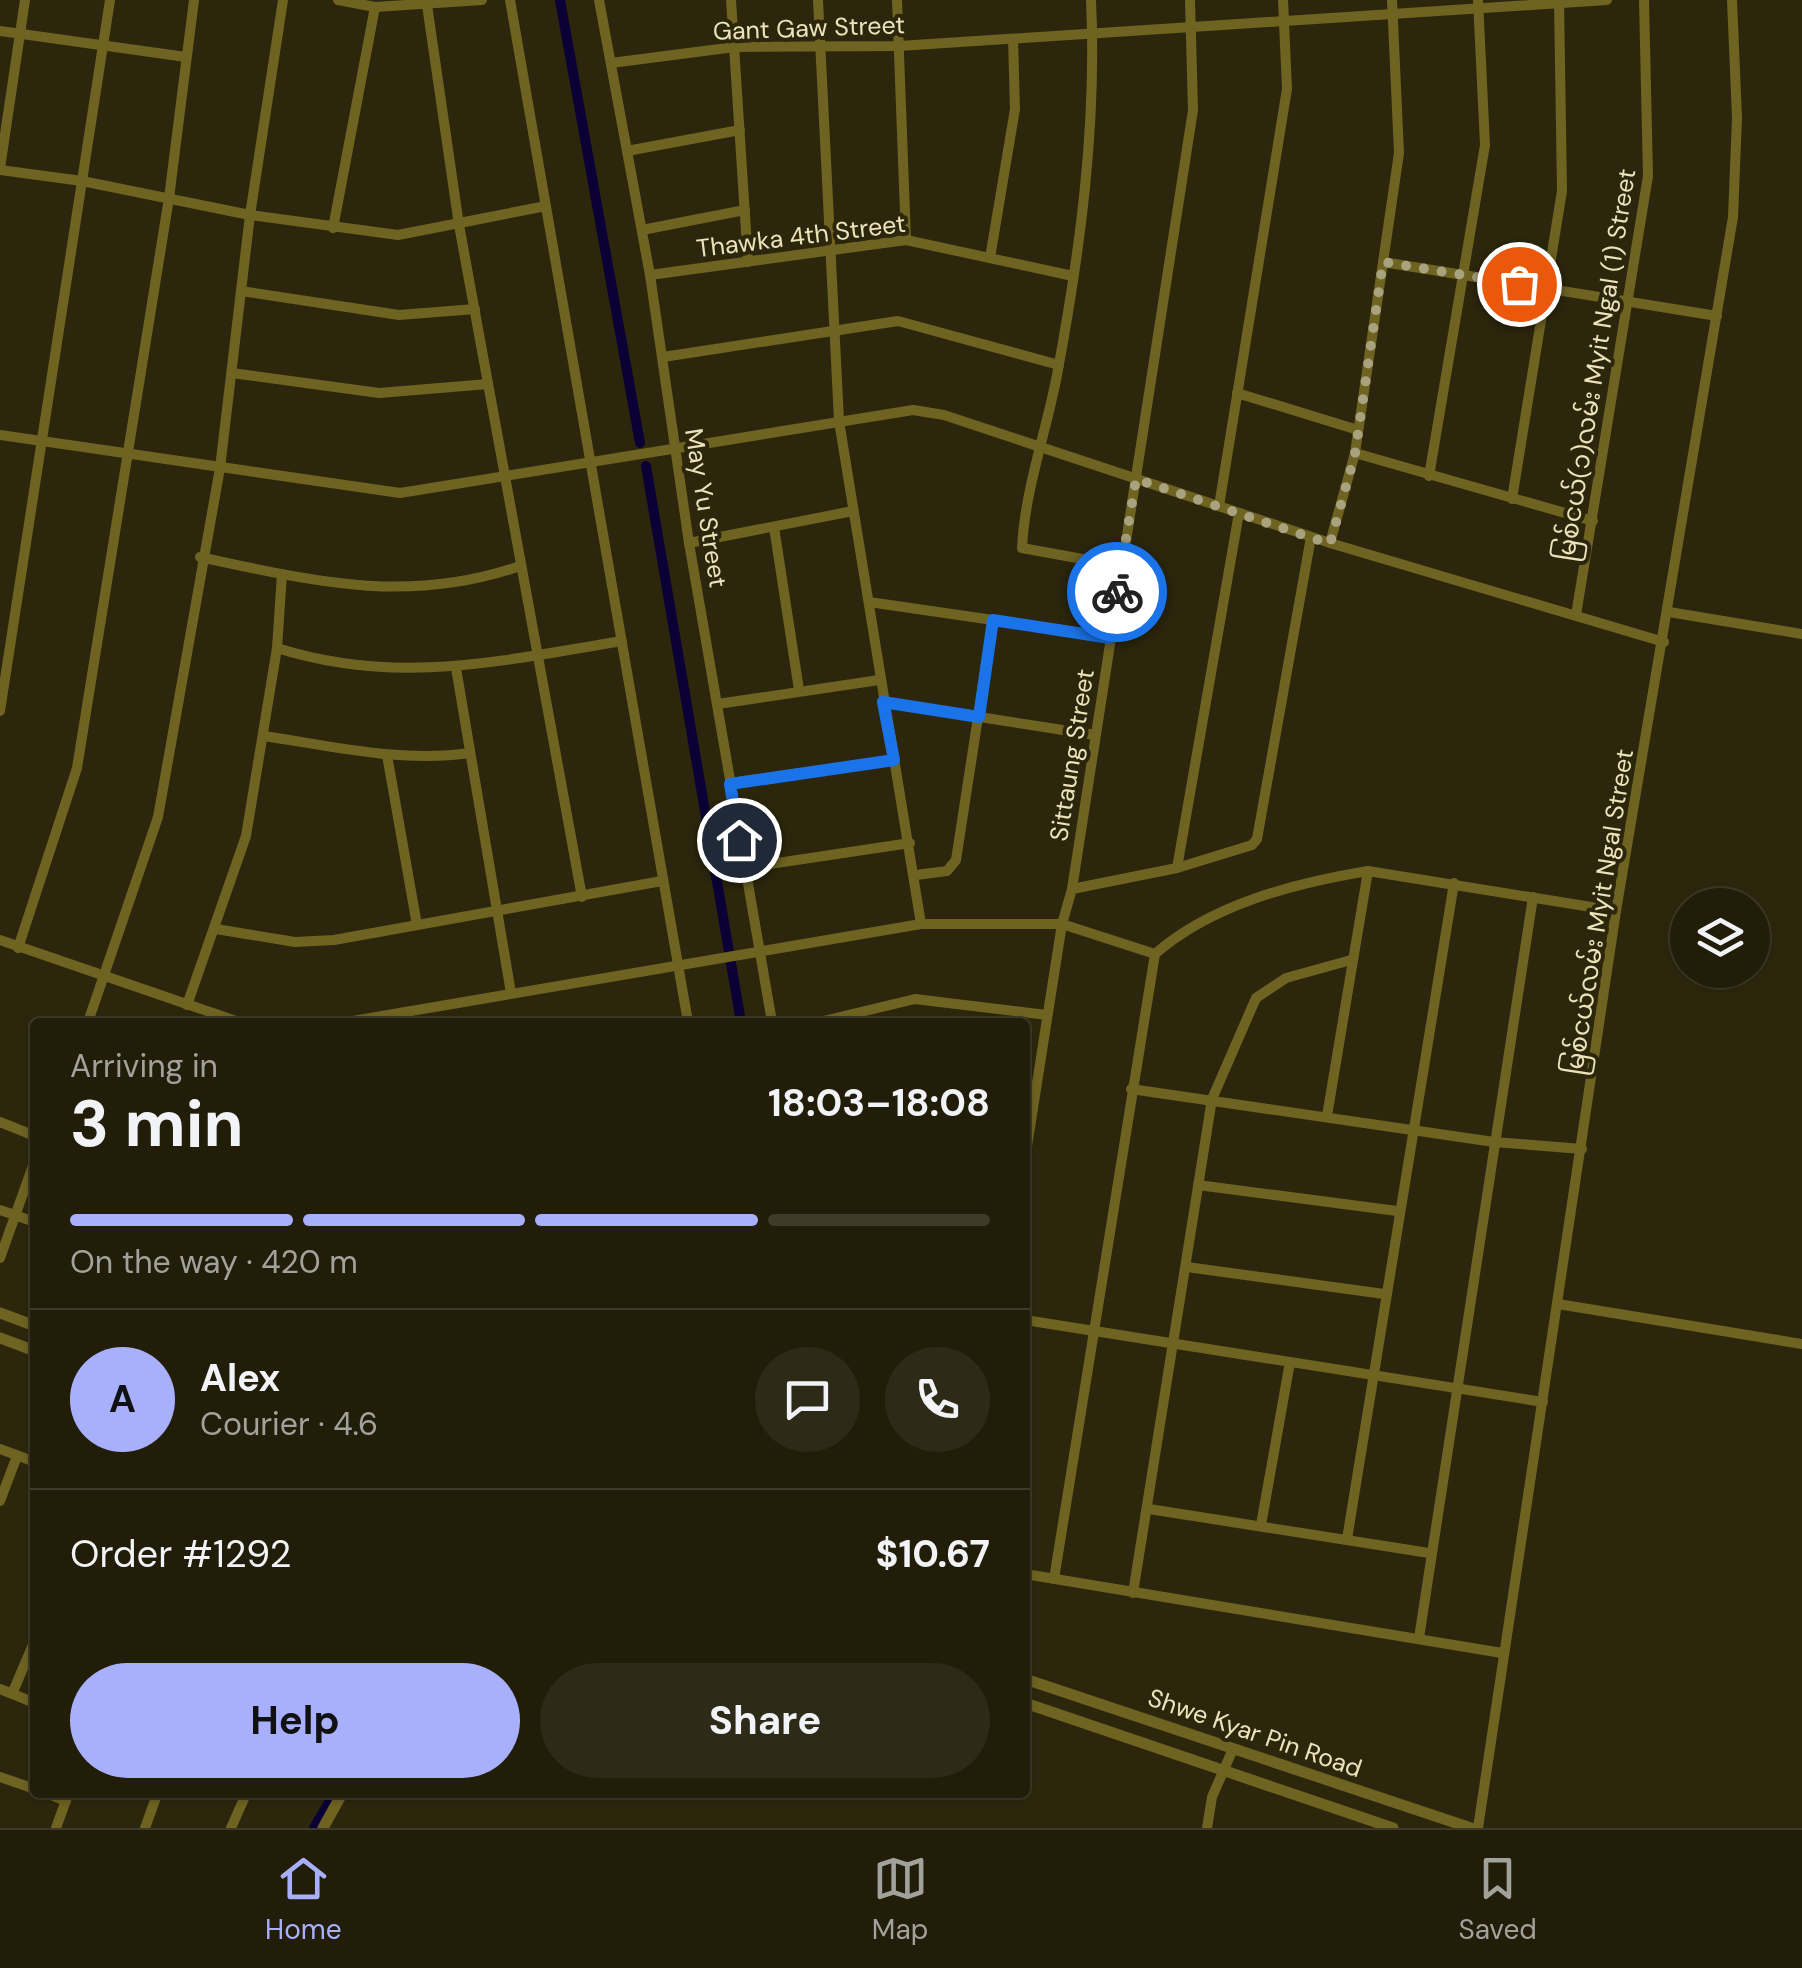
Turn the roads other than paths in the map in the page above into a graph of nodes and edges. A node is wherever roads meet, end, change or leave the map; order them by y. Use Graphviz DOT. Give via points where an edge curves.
graph roads {
  1 [pos="25,0"];
  2 [pos="110,0"];
  3 [pos="194,0"];
  4 [pos="283,0"];
  5 [pos="338,0"];
  6 [pos="482,0"];
  7 [pos="510,0"];
  8 [pos="599,0"];
  9 [pos="731,0"];
  10 [pos="818,0"];
  11 [pos="898,0"];
  12 [pos="1091,0"];
  13 [pos="1190,0"];
  14 [pos="1283,0"];
  15 [pos="1607,0"];
  16 [pos="1644,0"];
  17 [pos="1732,0"];
  18 [pos="1560,1"];
  19 [pos="1478,4"];
  20 [pos="427,5"];
  21 [pos="1393,6"];
  22 [pos="375,7"];
  23 [pos="1284,18"];
  24 [pos="1191,24"];
  25 [pos="0,32"];
  26 [pos="21,34"];
  27 [pos="1093,34"];
  28 [pos="1014,39"];
  29 [pos="103,46"];
  30 [pos="820,46"];
  31 [pos="899,46"];
  32 [pos="734,47"];
  33 [pos="186,57"];
  34 [pos="611,63"];
  35 [pos="740,130"];
  36 [pos="627,151"];
  37 [pos="0,169"];
  38 [pos="82,181"];
  39 [pos="169,198"];
  40 [pos="546,206"];
  41 [pos="745,210"];
  42 [pos="250,215"];
  43 [pos="458,225"];
  44 [pos="333,228"];
  45 [pos="642,230"];
  46 [pos="906,240"];
  47 [pos="830,249"];
  48 [pos="990,258"];
  49 [pos="748,262"];
  50 [pos="1383,262"];
  51 [pos="650,275"];
  52 [pos="1072,276"];
  53 [pos="1462,276"];
  54 [pos="1547,287"];
  55 [pos="241,291"];
  56 [pos="1629,301"];
  57 [pos="475,309"];
  58 [pos="1717,316"];
  59 [pos="832,332"];
  60 [pos="663,357"];
  61 [pos="1059,365"];
  62 [pos="232,372"];
  63 [pos="488,384"];
  64 [pos="1237,393"];
  65 [pos="839,421"];
  66 [pos="1358,430"];
  67 [pos="0,435"];
  68 [pos="45,442"];
  69 [pos="1043,450"];
  70 [pos="676,451"];
  71 [pos="127,454"];
  72 [pos="1355,454"];
  73 [pos="590,465"];
  74 [pos="220,468"];
  75 [pos="1429,476"];
  76 [pos="504,478"];
  77 [pos="1136,479"];
  78 [pos="1512,499"];
  79 [pos="1219,506"];
  80 [pos="853,512"];
  81 [pos="1239,513"];
  82 [pos="1593,521"];
  83 [pos="774,528"];
  84 [pos="1311,537"];
  85 [pos="690,543"];
  86 [pos="1330,544"];
  87 [pos="200,558"];
  88 [pos="520,566"];
  89 [pos="1121,566"];
  90 [pos="282,574"];
  91 [pos="869,602"];
  92 [pos="1669,612"];
  93 [pos="1576,615"];
  94 [pos="993,620"];
  95 [pos="1802,634"];
  96 [pos="1110,638"];
  97 [pos="622,641"];
  98 [pos="1664,642"];
  99 [pos="276,648"];
  100 [pos="539,654"];
  101 [pos="456,668"];
  102 [pos="879,680"];
  103 [pos="798,690"];
  104 [pos="883,702"];
  105 [pos="718,704"];
  106 [pos="0,711"];
  107 [pos="979,717"];
  108 [pos="264,736"];
  109 [pos="1095,736"];
  110 [pos="470,753"];
  111 [pos="387,755"];
  112 [pos="894,760"];
  113 [pos="730,784"];
  114 [pos="910,843"];
  115 [pos="744,868"];
  116 [pos="1177,868"];
  117 [pos="1368,871"];
  118 [pos="916,875"];
  119 [pos="662,880"];
  120 [pos="1454,883"];
  121 [pos="1072,890"];
  122 [pos="582,897"];
  123 [pos="1533,897"];
  124 [pos="498,911"];
  125 [pos="1616,911"];
  126 [pos="921,924"];
  127 [pos="1062,924"];
  128 [pos="417,925"];
  129 [pos="216,929"];
  130 [pos="0,940"];
  131 [pos="18,948"];
  132 [pos="760,950"];
  133 [pos="1155,954"];
  134 [pos="1351,960"];
  135 [pos="678,962"];
  136 [pos="106,978"];
  137 [pos="512,994"];
  138 [pos="187,1005"];
  139 [pos="1047,1015"];
  140 [pos="90,1018"];
  141 [pos="227,1018"];
  142 [pos="371,1018"];
  143 [pos="687,1018"];
  144 [pos="771,1018"];
  145 [pos="855,1018"];
  146 [pos="1130,1090"];
  147 [pos="1030,1095"];
  148 [pos="1212,1099"];
  149 [pos="1327,1116"];
  150 [pos="0,1122"];
  151 [pos="1411,1129"];
  152 [pos="30,1134"];
  153 [pos="1494,1142"];
  154 [pos="1582,1150"];
  155 [pos="30,1174"];
  156 [pos="1198,1185"];
  157 [pos="0,1210"];
  158 [pos="1397,1211"];
  159 [pos="15,1215"];
  160 [pos="30,1220"];
  161 [pos="0,1258"];
  162 [pos="1187,1267"];
  163 [pos="1384,1294"];
  164 [pos="1558,1304"];
  165 [pos="0,1313"];
  166 [pos="1030,1321"];
  167 [pos="30,1324"];
  168 [pos="1092,1330"];
  169 [pos="0,1338"];
  170 [pos="1802,1344"];
  171 [pos="1175,1345"];
  172 [pos="30,1349"];
  173 [pos="1290,1362"];
  174 [pos="1371,1377"];
  175 [pos="1456,1389"];
  176 [pos="1543,1402"];
  177 [pos="0,1449"];
  178 [pos="17,1456"];
  179 [pos="30,1460"];
  180 [pos="0,1501"];
  181 [pos="1150,1510"];
  182 [pos="1260,1526"];
  183 [pos="1348,1539"];
  184 [pos="1429,1553"];
  185 [pos="1030,1575"];
  186 [pos="1054,1579"];
  187 [pos="1133,1593"];
  188 [pos="1419,1638"];
  189 [pos="30,1652"];
  190 [pos="1502,1653"];
  191 [pos="1030,1681"];
  192 [pos="0,1690"];
  193 [pos="12,1694"];
  194 [pos="30,1700"];
  195 [pos="1030,1705"];
  196 [pos="1233,1749"];
  197 [pos="1221,1773"];
  198 [pos="0,1776"];
  199 [pos="30,1787"];
  200 [pos="68,1798"];
  201 [pos="156,1798"];
  202 [pos="244,1798"];
  203 [pos="340,1798"];
  204 [pos="56,1828"];
  205 [pos="145,1828"];
  206 [pos="231,1828"];
  207 [pos="323,1828"];
  208 [pos="1207,1828"];
  209 [pos="1393,1828"];
  210 [pos="1474,1828"];
  1 -- 26 [label="street"];
  2 -- 29 [label="street"];
  3 -- 33 [label="street"];
  4 -- 42 [label="street"];
  5 -- 22 [label="street"];
  6 -- 20 [label="street"];
  7 -- 40 [label="street"];
  8 -- 34 [label="street, May Yu Street"];
  9 -- 32 [label="street"];
  10 -- 30 [label="street"];
  11 -- 31 [label="street"];
  12 -- 27 [label="street"];
  13 -- 24 [label="street, Sittaung Street"];
  14 -- 23 [label="street"];
  15 -- 18 [label="street, Gant Gaw Street"];
  16 -- 56 [label="street, မြစ်ငယ်(၁)လမ်း Myit Ngal (1) Street" via="1650,152"];
  17 -- 58 [label="street, မြစ်ငယ်လမ်း Myit Ngal Street" via="1736,158"];
  18 -- 19 [label="street, Gant Gaw Street"];
  18 -- 54 [label="street" via="1564,156"];
  19 -- 21 [label="street, Gant Gaw Street"];
  19 -- 53 [label="street" via="1485,144"];
  20 -- 22 [label="street"];
  20 -- 43 [label="street"];
  21 -- 23 [label="street, Gant Gaw Street"];
  21 -- 50 [label="street" via="1400,153"];
  22 -- 44 [label="street"];
  23 -- 24 [label="street, Gant Gaw Street"];
  23 -- 64 [label="street" via="1287,88"];
  24 -- 27 [label="street, Gant Gaw Street"];
  24 -- 77 [label="street, Sittaung Street" via="1193,110"];
  25 -- 26 [label="street"];
  26 -- 29 [label="street"];
  26 -- 37 [label="street"];
  27 -- 28 [label="street, Gant Gaw Street"];
  27 -- 52 [label="street" via="1093,115"];
  28 -- 31 [label="street, Gant Gaw Street"];
  28 -- 48 [label="street" via="1014,109"];
  29 -- 33 [label="street"];
  29 -- 38 [label="street"];
  30 -- 31 [label="street, Gant Gaw Street"];
  30 -- 32 [label="street, Gant Gaw Street"];
  30 -- 47 [label="street"];
  31 -- 46 [label="street"];
  32 -- 34 [label="street, Gant Gaw Street"];
  32 -- 35 [label="street"];
  33 -- 39 [label="street"];
  34 -- 36 [label="street, May Yu Street"];
  35 -- 36 [label="street"];
  35 -- 41 [label="street"];
  36 -- 45 [label="street, May Yu Street"];
  37 -- 38 [label="street"];
  38 -- 39 [label="street"];
  38 -- 68 [label="street"];
  39 -- 42 [label="street"];
  39 -- 71 [label="street"];
  40 -- 43 [label="street"];
  40 -- 73 [label="street"];
  41 -- 45 [label="street"];
  41 -- 49 [label="street"];
  42 -- 44 [label="street"];
  42 -- 55 [label="street"];
  43 -- 44 [label="street" via="398,234"];
  43 -- 57 [label="street"];
  45 -- 51 [label="street, May Yu Street"];
  46 -- 47 [label="street, Thawka 4th Street"];
  46 -- 48 [label="street, Thawka 4th Street"];
  47 -- 49 [label="street, Thawka 4th Street"];
  47 -- 59 [label="street"];
  48 -- 52 [label="street, Thawka 4th Street"];
  49 -- 51 [label="street, Thawka 4th Street"];
  50 -- 53 [label="street"];
  50 -- 66 [label="street"];
  51 -- 60 [label="street, May Yu Street"];
  52 -- 61 [label="street"];
  53 -- 54 [label="street"];
  53 -- 75 [label="street"];
  54 -- 56 [label="street"];
  54 -- 78 [label="street"];
  55 -- 57 [label="street" via="399,315"];
  55 -- 62 [label="street"];
  56 -- 58 [label="street"];
  56 -- 82 [label="street, မြစ်ငယ်(၁)လမ်း Myit Ngal (1) Street"];
  57 -- 63 [label="street"];
  58 -- 92 [label="street, မြစ်ငယ်လမ်း Myit Ngal Street"];
  59 -- 60 [label="street"];
  59 -- 61 [label="street" via="898,321"];
  59 -- 65 [label="street"];
  60 -- 70 [label="street, May Yu Street"];
  61 -- 69 [label="street"];
  62 -- 63 [label="street" via="379,393"];
  62 -- 74 [label="street"];
  63 -- 76 [label="street"];
  64 -- 66 [label="street"];
  64 -- 79 [label="street"];
  65 -- 69 [label="street" via="914,410"];
  65 -- 70 [label="street"];
  65 -- 80 [label="street"];
  66 -- 72 [label="street"];
  67 -- 68 [label="street"];
  68 -- 71 [label="street"];
  68 -- 106 [label="street"];
  69 -- 77 [label="street"];
  69 -- 89 [label="street" via="1024,508 1022,548"];
  70 -- 73 [label="street"];
  70 -- 85 [label="street, May Yu Street"];
  71 -- 74 [label="street"];
  71 -- 131 [label="street" via="71,796"];
  72 -- 75 [label="street"];
  72 -- 86 [label="street"];
  73 -- 76 [label="street"];
  73 -- 97 [label="street"];
  74 -- 76 [label="street" via="400,493"];
  74 -- 87 [label="street"];
  75 -- 78 [label="street"];
  76 -- 88 [label="street"];
  77 -- 79 [label="street"];
  77 -- 89 [label="street, Sittaung Street"];
  78 -- 82 [label="street"];
  79 -- 81 [label="street"];
  80 -- 83 [label="street"];
  80 -- 91 [label="street"];
  81 -- 84 [label="street"];
  81 -- 116 [label="street"];
  82 -- 93 [label="street, မြစ်ငယ်(၁)လမ်း Myit Ngal (1) Street"];
  83 -- 85 [label="street"];
  83 -- 103 [label="street"];
  84 -- 86 [label="street"];
  84 -- 116 [label="street" via="1260,832 1252,845"];
  85 -- 105 [label="street, May Yu Street"];
  86 -- 93 [label="street"];
  87 -- 90 [label="street"];
  87 -- 136 [label="street" via="154,831"];
  88 -- 90 [label="street" via="472,583 400,590"];
  88 -- 100 [label="street"];
  89 -- 96 [label="street, Sittaung Street"];
  90 -- 99 [label="street"];
  91 -- 94 [label="street"];
  91 -- 102 [label="street"];
  92 -- 95 [label="street"];
  92 -- 98 [label="street, မြစ်ငယ်လမ်း Myit Ngal Street"];
  93 -- 98 [label="street"];
  94 -- 96 [label="street"];
  94 -- 107 [label="street"];
  96 -- 109 [label="street, Sittaung Street"];
  97 -- 100 [label="street"];
  97 -- 119 [label="street"];
  98 -- 125 [label="street, မြစ်ငယ်လမ်း Myit Ngal Street"];
  99 -- 101 [label="street" via="375,670"];
  99 -- 108 [label="street"];
  100 -- 101 [label="street"];
  100 -- 122 [label="street"];
  101 -- 110 [label="street"];
  102 -- 103 [label="street"];
  102 -- 104 [label="street"];
  103 -- 105 [label="street"];
  104 -- 107 [label="street"];
  104 -- 112 [label="street"];
  105 -- 113 [label="street, May Yu Street"];
  107 -- 109 [label="street"];
  107 -- 118 [label="street" via="956,860 947,871"];
  108 -- 111 [label="street"];
  108 -- 129 [label="street" via="246,836"];
  109 -- 121 [label="street, Sittaung Street"];
  110 -- 111 [label="street"];
  110 -- 124 [label="street"];
  111 -- 128 [label="street"];
  112 -- 113 [label="street"];
  112 -- 114 [label="street"];
  113 -- 115 [label="street, May Yu Street"];
  114 -- 115 [label="street"];
  114 -- 118 [label="street"];
  115 -- 132 [label="street, May Yu Street"];
  116 -- 121 [label="street"];
  117 -- 120 [label="street"];
  117 -- 133 [label="street" via="1222,911"];
  117 -- 134 [label="street"];
  118 -- 126 [label="street"];
  119 -- 122 [label="street"];
  119 -- 135 [label="street"];
  120 -- 123 [label="street"];
  120 -- 151 [label="street"];
  121 -- 127 [label="street, Sittaung Street"];
  122 -- 124 [label="street"];
  123 -- 125 [label="street"];
  123 -- 153 [label="street"];
  124 -- 128 [label="street"];
  124 -- 137 [label="street"];
  125 -- 154 [label="street, မြစ်ငယ်လမ်း Myit Ngal Street"];
  126 -- 127 [label="street"];
  126 -- 132 [label="street"];
  127 -- 133 [label="street"];
  127 -- 139 [label="street, Sittaung Street"];
  128 -- 129 [label="street" via="295,942"];
  129 -- 138 [label="street"];
  130 -- 131 [label="street"];
  131 -- 136 [label="street"];
  132 -- 135 [label="street"];
  132 -- 144 [label="street, May Yu Street"];
  133 -- 146 [label="street"];
  134 -- 148 [label="street" via="1286,978 1256,998"];
  134 -- 149 [label="street"];
  135 -- 137 [label="street"];
  135 -- 143 [label="street"];
  136 -- 138 [label="street"];
  136 -- 140 [label="street"];
  137 -- 142 [label="street"];
  138 -- 141 [label="street"];
  139 -- 145 [label="street" via="928,998"];
  139 -- 147 [label="street, Sittaung Street"];
  146 -- 148 [label="street"];
  146 -- 168 [label="street"];
  148 -- 149 [label="street"];
  148 -- 156 [label="street"];
  149 -- 151 [label="street"];
  150 -- 152 [label="street"];
  151 -- 153 [label="street"];
  151 -- 158 [label="street"];
  153 -- 154 [label="street"];
  153 -- 175 [label="street"];
  154 -- 164 [label="street, မြစ်ငယ်လမ်း Myit Ngal Street"];
  155 -- 159 [label="street"];
  156 -- 158 [label="street"];
  156 -- 162 [label="street"];
  157 -- 159 [label="street"];
  158 -- 163 [label="street"];
  159 -- 160 [label="street"];
  159 -- 161 [label="street"];
  162 -- 163 [label="street"];
  162 -- 171 [label="street"];
  163 -- 174 [label="street"];
  164 -- 170 [label="street"];
  164 -- 176 [label="street, မြစ်ငယ်လမ်း Myit Ngal Street"];
  165 -- 167 [label="street"];
  166 -- 168 [label="street"];
  168 -- 171 [label="street"];
  168 -- 186 [label="street"];
  169 -- 172 [label="street"];
  171 -- 173 [label="street"];
  171 -- 181 [label="street"];
  173 -- 174 [label="street"];
  173 -- 182 [label="street"];
  174 -- 175 [label="street"];
  174 -- 183 [label="street"];
  175 -- 176 [label="street"];
  175 -- 184 [label="street"];
  176 -- 190 [label="street, မြစ်ငယ်လမ်း Myit Ngal Street"];
  177 -- 178 [label="street"];
  178 -- 179 [label="street"];
  178 -- 180 [label="street"];
  181 -- 182 [label="street"];
  181 -- 187 [label="street"];
  182 -- 183 [label="street"];
  183 -- 184 [label="street"];
  184 -- 188 [label="street"];
  185 -- 186 [label="street"];
  186 -- 187 [label="street"];
  187 -- 188 [label="street"];
  188 -- 190 [label="street"];
  189 -- 193 [label="street"];
  190 -- 210 [label="street, မြစ်ငယ်လမ်း Myit Ngal Street"];
  191 -- 196 [label="street, Shwe Kyar Pin Road"];
  192 -- 193 [label="street"];
  193 -- 194 [label="street"];
  195 -- 197 [label="street, Shwe Kyar Pin Road"];
  196 -- 197 [label="street"];
  196 -- 210 [label="street, Shwe Kyar Pin Road"];
  197 -- 208 [label="street"];
  197 -- 209 [label="street, Shwe Kyar Pin Road"];
  198 -- 199 [label="street"];
  200 -- 204 [label="street"];
  201 -- 205 [label="street"];
  202 -- 206 [label="street"];
  203 -- 207 [label="street"];
}
